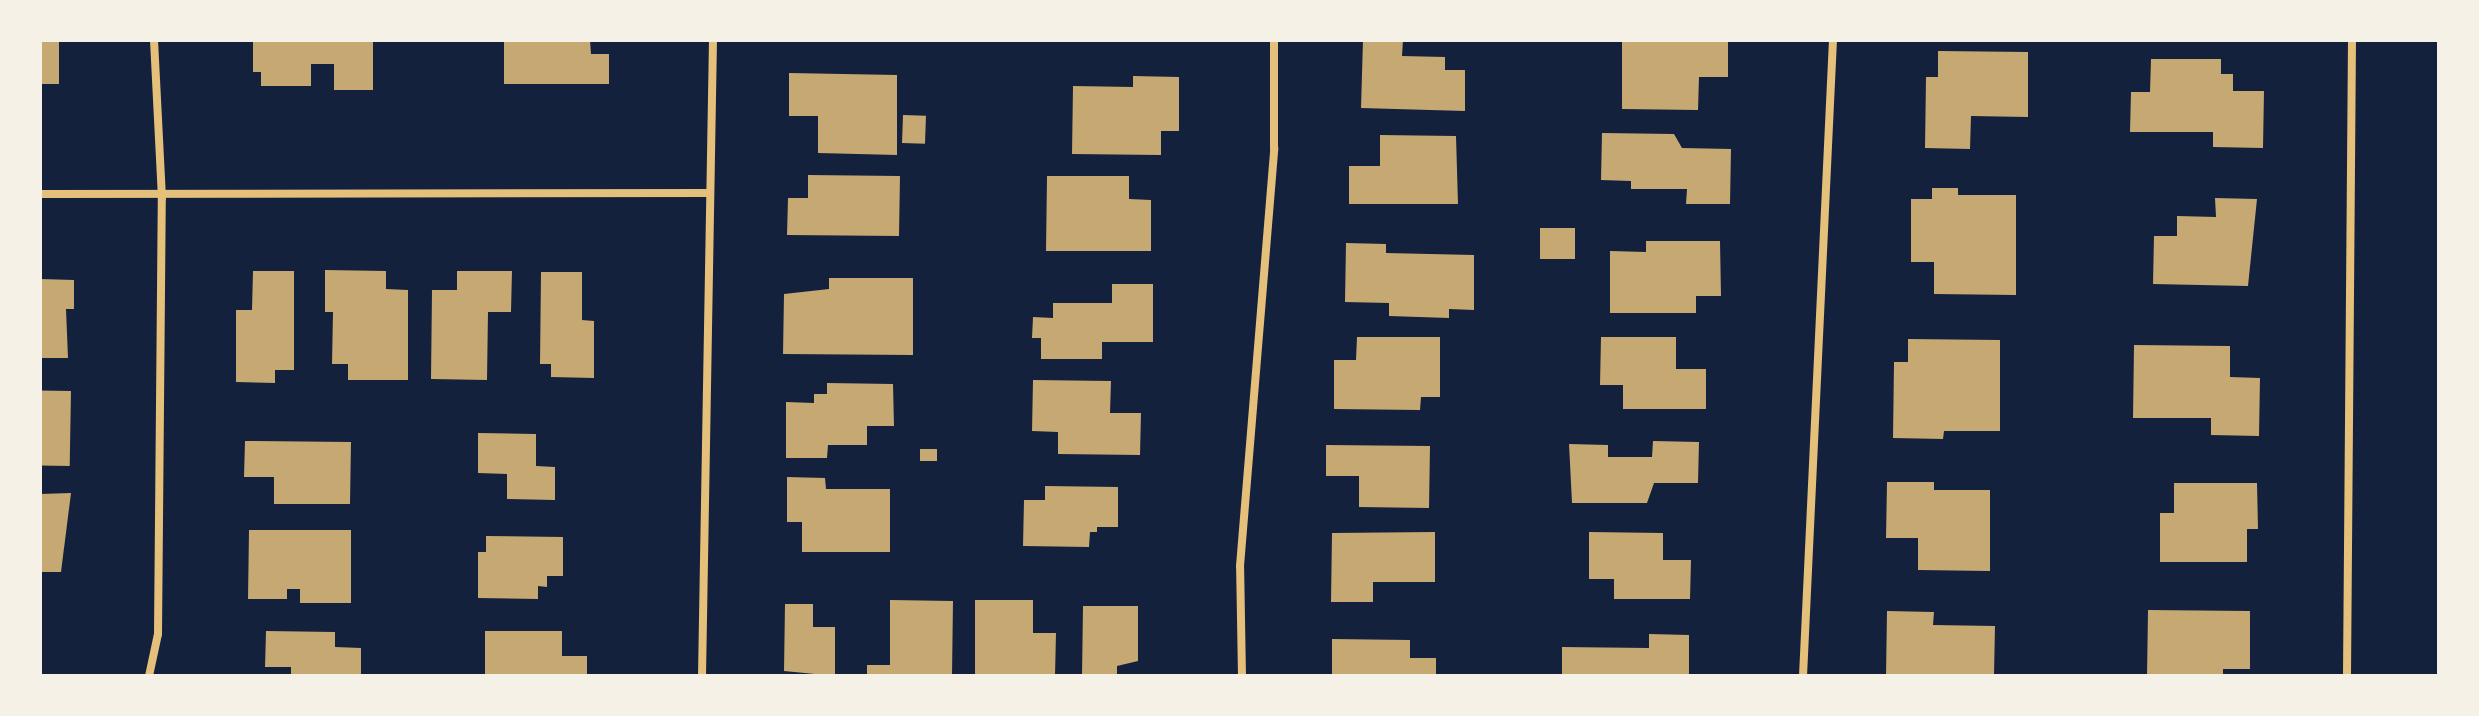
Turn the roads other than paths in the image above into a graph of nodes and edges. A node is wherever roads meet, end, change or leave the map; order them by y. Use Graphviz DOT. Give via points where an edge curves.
graph roads {
  1 [pos="154,40"];
  2 [pos="713,40"];
  3 [pos="1274,40"];
  4 [pos="1833,40"];
  5 [pos="2352,40"];
  6 [pos="710,193"];
  7 [pos="40,194"];
  8 [pos="162,198"];
  9 [pos="149,676"];
  10 [pos="702,676"];
  11 [pos="1242,676"];
  12 [pos="1803,676"];
  13 [pos="2347,676"];
  1 -- 8 [label="street"];
  2 -- 6 [label="street"];
  3 -- 11 [label="street" via="1274,148 1240,566"];
  4 -- 12 [label="street"];
  5 -- 13 [label="street"];
  6 -- 8 [label="street"];
  6 -- 10 [label="street"];
  7 -- 8 [label="street"];
  8 -- 9 [label="street" via="158,634"];
}
